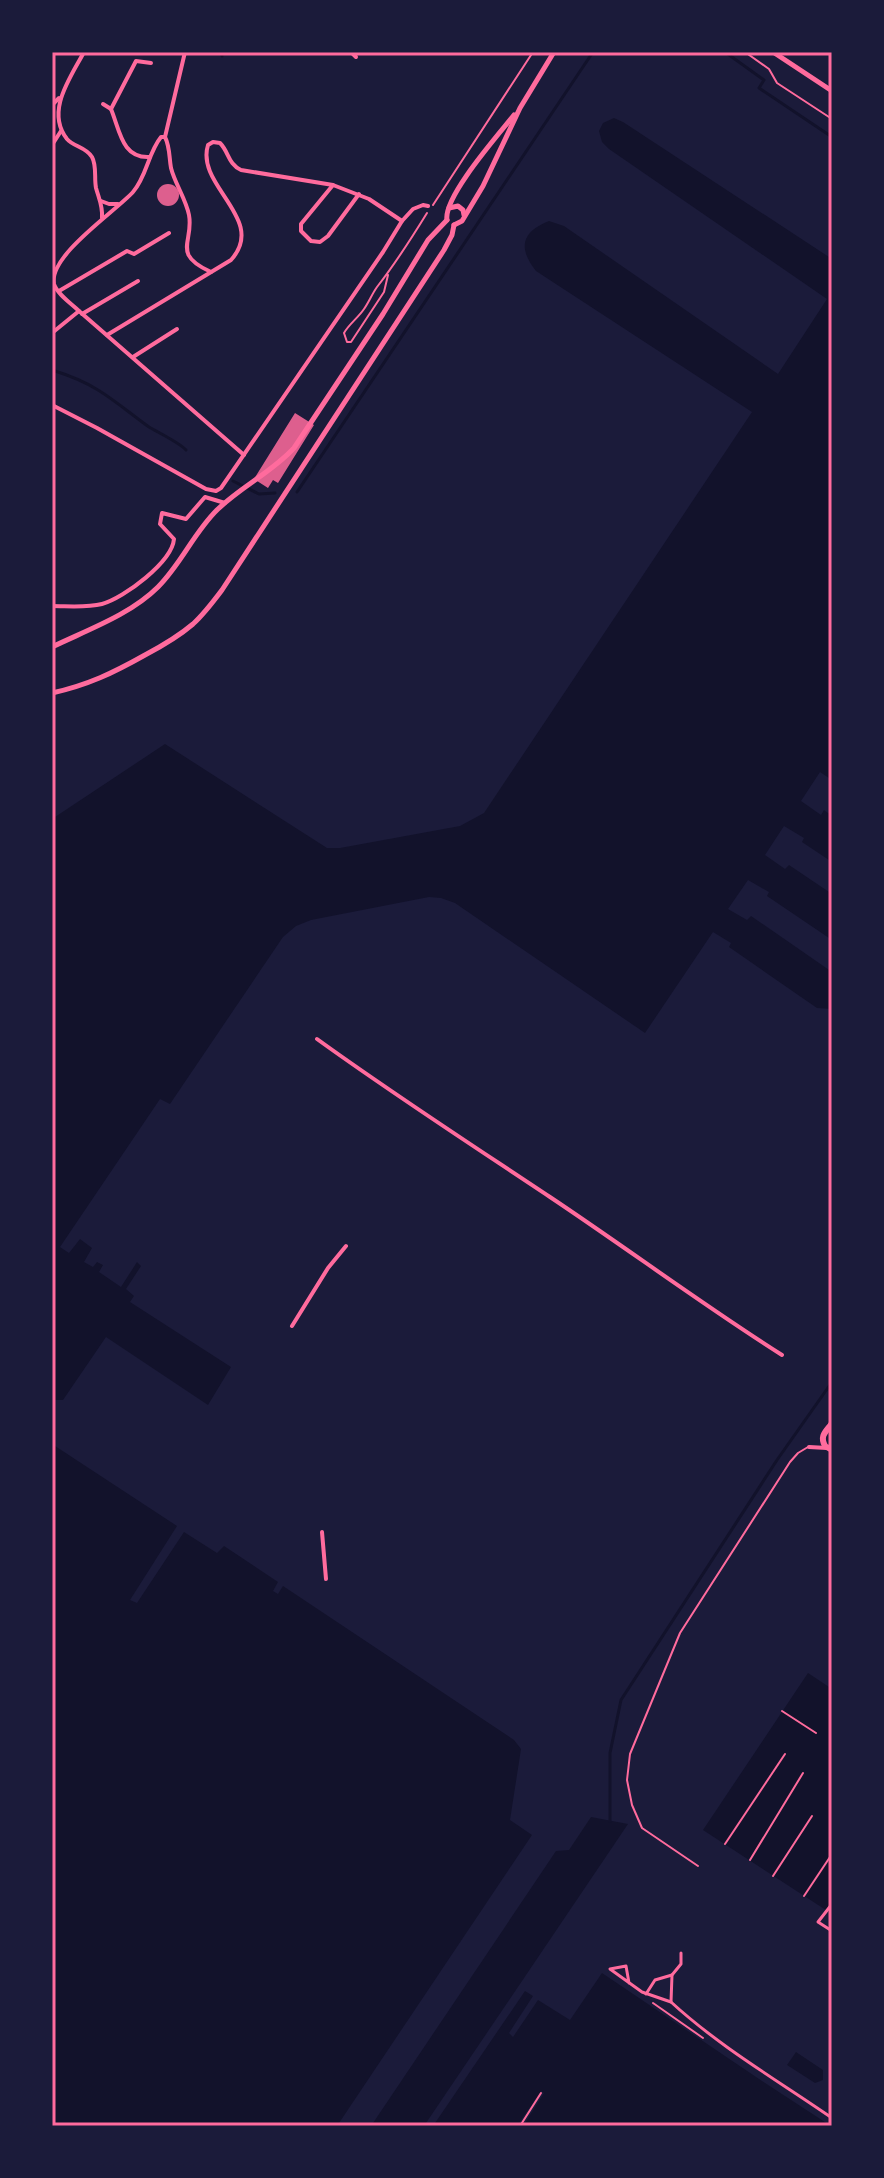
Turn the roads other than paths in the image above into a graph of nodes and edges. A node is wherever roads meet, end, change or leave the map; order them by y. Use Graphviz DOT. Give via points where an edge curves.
graph roads {
  1 [pos="84,52"];
  2 [pos="185,52"];
  3 [pos="351,52"];
  4 [pos="554,52"];
  5 [pos="773,52"];
  6 [pos="356,57"];
  7 [pos="151,63"];
  8 [pos="832,91"];
  9 [pos="60,96"];
  10 [pos="103,104"];
  11 [pos="52,105"];
  12 [pos="520,108"];
  13 [pos="111,109"];
  14 [pos="62,130"];
  15 [pos="165,137"];
  16 [pos="52,145"];
  17 [pos="150,157"];
  18 [pos="333,185"];
  19 [pos="359,194"];
  20 [pos="101,201"];
  21 [pos="120,204"];
  22 [pos="428,206"];
  23 [pos="445,209"];
  24 [pos="464,216"];
  25 [pos="102,220"];
  26 [pos="447,220"];
  27 [pos="402,221"];
  28 [pos="454,225"];
  29 [pos="169,233"];
  30 [pos="211,272"];
  31 [pos="138,281"];
  32 [pos="53,285"];
  33 [pos="59,291"];
  34 [pos="81,312"];
  35 [pos="177,329"];
  36 [pos="52,333"];
  37 [pos="107,335"];
  38 [pos="133,357"];
  39 [pos="52,405"];
  40 [pos="244,455"];
  41 [pos="225,503"];
  42 [pos="52,606"];
  43 [pos="52,647"];
  44 [pos="52,693"];
  45 [pos="317,1039"];
  46 [pos="346,1246"];
  47 [pos="292,1326"];
  48 [pos="782,1355"];
  49 [pos="831,1426"];
  50 [pos="823,1435"];
  51 [pos="809,1447"];
  52 [pos="830,1449"];
  53 [pos="322,1532"];
  54 [pos="326,1579"];
  55 [pos="698,1866"];
  56 [pos="832,1904"];
  57 [pos="832,1931"];
  58 [pos="681,1953"];
  59 [pos="672,1975"];
  60 [pos="629,1983"];
  61 [pos="646,1994"];
  62 [pos="671,2002"];
  63 [pos="832,2118"];
  1 -- 9 [label="street"];
  2 -- 15 [label="street"];
  3 -- 6 [label="street"];
  4 -- 12 [label="main road"];
  5 -- 8 [label="main road"];
  7 -- 13 [label="street" via="136,61"];
  9 -- 11 [label="street"];
  9 -- 14 [label="street"];
  10 -- 13 [label="street"];
  12 -- 23 [label="main road"];
  12 -- 24 [label="main road"];
  13 -- 17 [label="street" via="127,150"];
  14 -- 16 [label="street"];
  14 -- 20 [label="street" via="94,161"];
  15 -- 17 [label="street"];
  15 -- 30 [label="street" via="189,211 188,251 195,264"];
  17 -- 21 [label="street" via="136,189"];
  18 -- 19 [label="street"];
  18 -- 19 [label="street" via="301,224 311,241 328,236"];
  18 -- 30 [label="street" via="241,170 220,143 208,145 208,162 242,233 238,253"];
  19 -- 27 [label="street"];
  20 -- 21 [label="street"];
  20 -- 25 [label="street"];
  21 -- 25 [label="street"];
  22 -- 27 [label="street" via="413,209"];
  23 -- 24 [label="main road" via="461,207"];
  23 -- 26 [label="main road"];
  24 -- 28 [label="main road"];
  25 -- 32 [label="street" via="61,262"];
  26 -- 28 [label="main road"];
  26 -- 41 [label="main road" via="430,236 294,448"];
  27 -- 40 [label="street"];
  28 -- 44 [label="main road" via="444,250 208,607 192,625 119,670"];
  29 -- 33 [label="street"];
  30 -- 37 [label="street"];
  31 -- 34 [label="street"];
  32 -- 33 [label="street"];
  33 -- 34 [label="street"];
  34 -- 36 [label="street"];
  34 -- 37 [label="street"];
  35 -- 38 [label="street"];
  37 -- 38 [label="street"];
  38 -- 40 [label="street"];
  39 -- 40 [label="street" via="210,491 221,488"];
  41 -- 42 [label="street" via="205,497 186,519 162,513 160,524 174,544 128,591 103,604"];
  41 -- 43 [label="main road" via="158,587 134,606"];
  45 -- 48 [label="street"];
  46 -- 47 [label="street"];
  49 -- 50 [label="main road"];
  50 -- 51 [label="street"];
  50 -- 52 [label="main road"];
  51 -- 52 [label="street"];
  51 -- 55 [label="lane" via="790,1462 680,1633 630,1754 627,1780 642,1828"];
  53 -- 54 [label="street"];
  56 -- 57 [label="street" via="818,1922"];
  58 -- 59 [label="street" via="681,1964"];
  59 -- 61 [label="street" via="655,1980"];
  59 -- 62 [label="street"];
  60 -- 60 [label="street" via="619,1976 610,1969 626,1966"];
  60 -- 61 [label="street"];
  61 -- 62 [label="street"];
  62 -- 63 [label="street" via="742,2059"];
}
